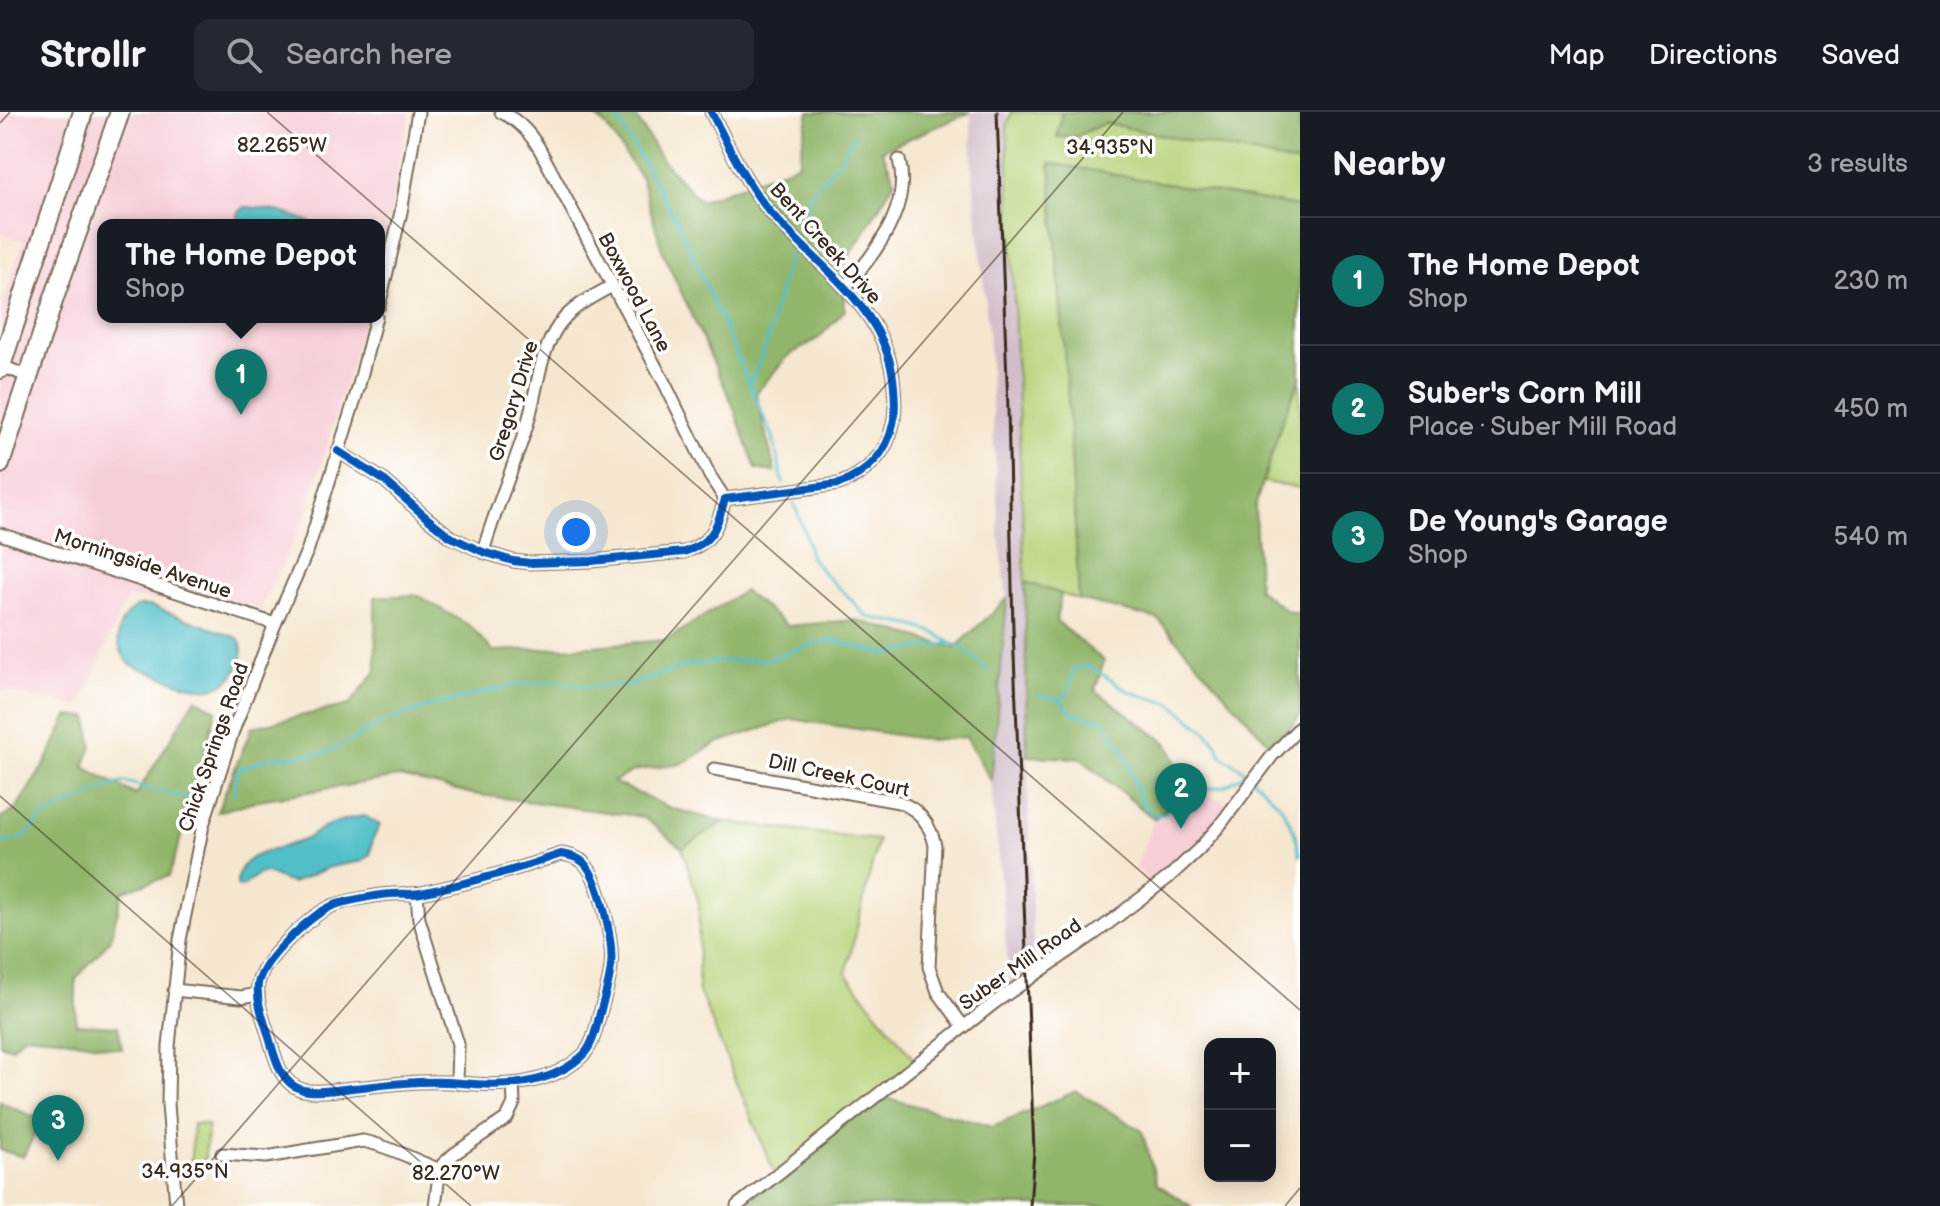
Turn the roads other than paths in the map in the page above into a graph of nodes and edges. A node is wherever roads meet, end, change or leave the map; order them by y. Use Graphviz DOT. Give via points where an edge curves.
graph roads {
  1 [pos="83,112"];
  2 [pos="120,112"];
  3 [pos="418,112"];
  4 [pos="501,112"];
  5 [pos="711,112"];
  6 [pos="899,160"];
  7 [pos="385,280"];
  8 [pos="612,286"];
  9 [pos="845,287"];
  10 [pos="374,323"];
  11 [pos="0,366"];
  12 [pos="29,377"];
  13 [pos="338,451"];
  14 [pos="0,464"];
  15 [pos="725,499"];
  16 [pos="0,534"];
  17 [pos="483,552"];
  18 [pos="275,624"];
  19 [pos="1300,727"];
  20 [pos="714,769"];
  21 [pos="417,894"];
  22 [pos="174,990"];
  23 [pos="258,994"];
  24 [pos="963,1026"];
  25 [pos="457,1083"];
  26 [pos="513,1084"];
  27 [pos="222,1154"];
  28 [pos="441,1170"];
  29 [pos="176,1206"];
  30 [pos="435,1206"];
  31 [pos="737,1206"];
  1 -- 11 [label="main road"];
  2 -- 12 [label="main road"];
  3 -- 7 [label="street"];
  4 -- 8 [label="street, Boxwood Lane" via="532,136"];
  5 -- 9 [label="street, Bent Creek Drive" via="767,208"];
  6 -- 9 [label="street" via="903,182 893,216 868,261"];
  8 -- 15 [label="street, Boxwood Lane"];
  8 -- 17 [label="street, Gregory Drive" via="573,309 551,337"];
  9 -- 15 [label="street, Bent Creek Drive" via="875,327 891,364 895,414 884,448 864,471 839,484"];
  10 -- 13 [label="street, Chick Springs Road"];
  11 -- 12 [label="street"];
  12 -- 14 [label="main road"];
  13 -- 17 [label="street" via="385,481 446,533"];
  13 -- 18 [label="street, Chick Springs Road" via="308,549"];
  15 -- 17 [label="street" via="708,540 684,552 530,563"];
  16 -- 18 [label="street, Morningside Avenue"];
  18 -- 22 [label="street, Chick Springs Road" via="203,825"];
  19 -- 24 [label="street, Suber Mill Road" via="1199,849 1169,877"];
  20 -- 24 [label="street, Dill Creek Court" via="899,802 917,812 930,827 935,845 929,967 938,992"];
  21 -- 23 [label="street" via="332,906 279,948 264,968"];
  21 -- 25 [label="street" via="419,919 458,1044"];
  21 -- 26 [label="street" via="561,854 584,863 595,880 611,935 611,966 595,1035 585,1055 560,1072"];
  22 -- 23 [label="street"];
  22 -- 29 [label="street, Chick Springs Road" via="168,1085"];
  23 -- 25 [label="street" via="277,1064 287,1081 303,1090"];
  24 -- 31 [label="street, Suber Mill Road"];
  25 -- 26 [label="street"];
  26 -- 28 [label="street" via="514,1103 507,1118 454,1154"];
  27 -- 28 [label="street" via="266,1157 363,1141"];
  28 -- 30 [label="street"];
}
